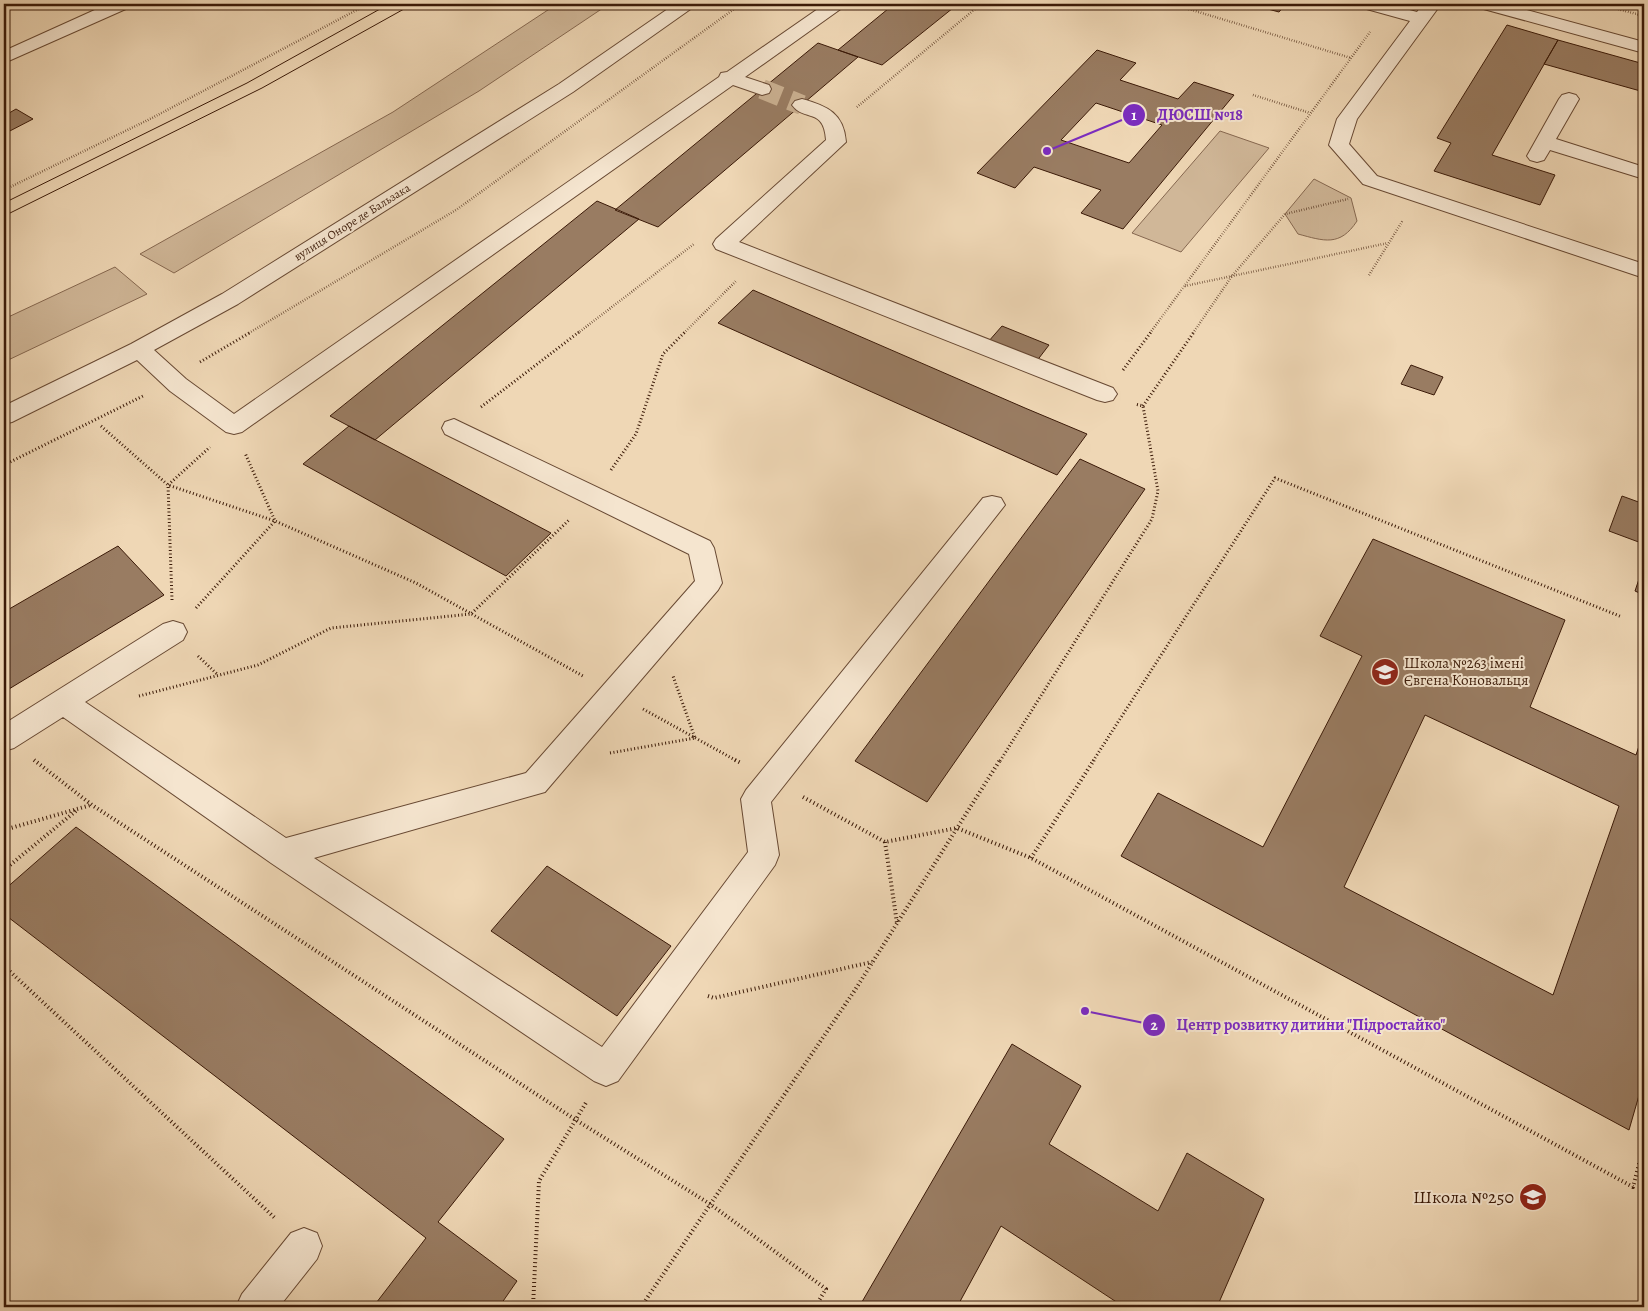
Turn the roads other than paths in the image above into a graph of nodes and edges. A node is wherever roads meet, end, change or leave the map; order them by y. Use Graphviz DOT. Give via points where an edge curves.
graph roads {
  1 [pos="122,4"];
  2 [pos="686,4"];
  3 [pos="836,4"];
  4 [pos="1369,4"];
  5 [pos="1486,4"];
  6 [pos="1426,11"];
  7 [pos="1644,48"];
  8 [pos="4,58"];
  9 [pos="728,77"];
  10 [pos="762,89"];
  11 [pos="1569,99"];
  12 [pos="802,105"];
  13 [pos="1644,173"];
  14 [pos="1644,271"];
  15 [pos="139,349"];
  16 [pos="1105,394"];
  17 [pos="4,416"];
  18 [pos="454,428"];
  19 [pos="992,505"];
  20 [pos="173,632"];
  21 [pos="62,701"];
  22 [pos="5,738"];
  23 [pos="282,853"];
  24 [pos="304,1246"];
  25 [pos="255,1307"];
  1 -- 8 [label="street"];
  2 -- 15 [label="street, вулиця Оноре де Бальзака" via="566,88 230,299"];
  3 -- 9 [label="street"];
  4 -- 6 [label="street" via="1387,9"];
  5 -- 7 [label="street"];
  6 -- 14 [label="street" via="1346,119 1339,145 1370,180"];
  9 -- 10 [label="street"];
  9 -- 15 [label="street" via="234,426 172,379"];
  11 -- 13 [label="street" via="1541,148"];
  12 -- 16 [label="street" via="827,115 836,127 836,142 724,244"];
  15 -- 17 [label="street, вулиця Оноре де Бальзака"];
  18 -- 23 [label="street" via="701,548 708,583 534,783"];
  19 -- 23 [label="street" via="756,799 764,855 606,1069"];
  20 -- 21 [label="street"];
  21 -- 22 [label="street"];
  21 -- 23 [label="street"];
  24 -- 25 [label="street"];
}
